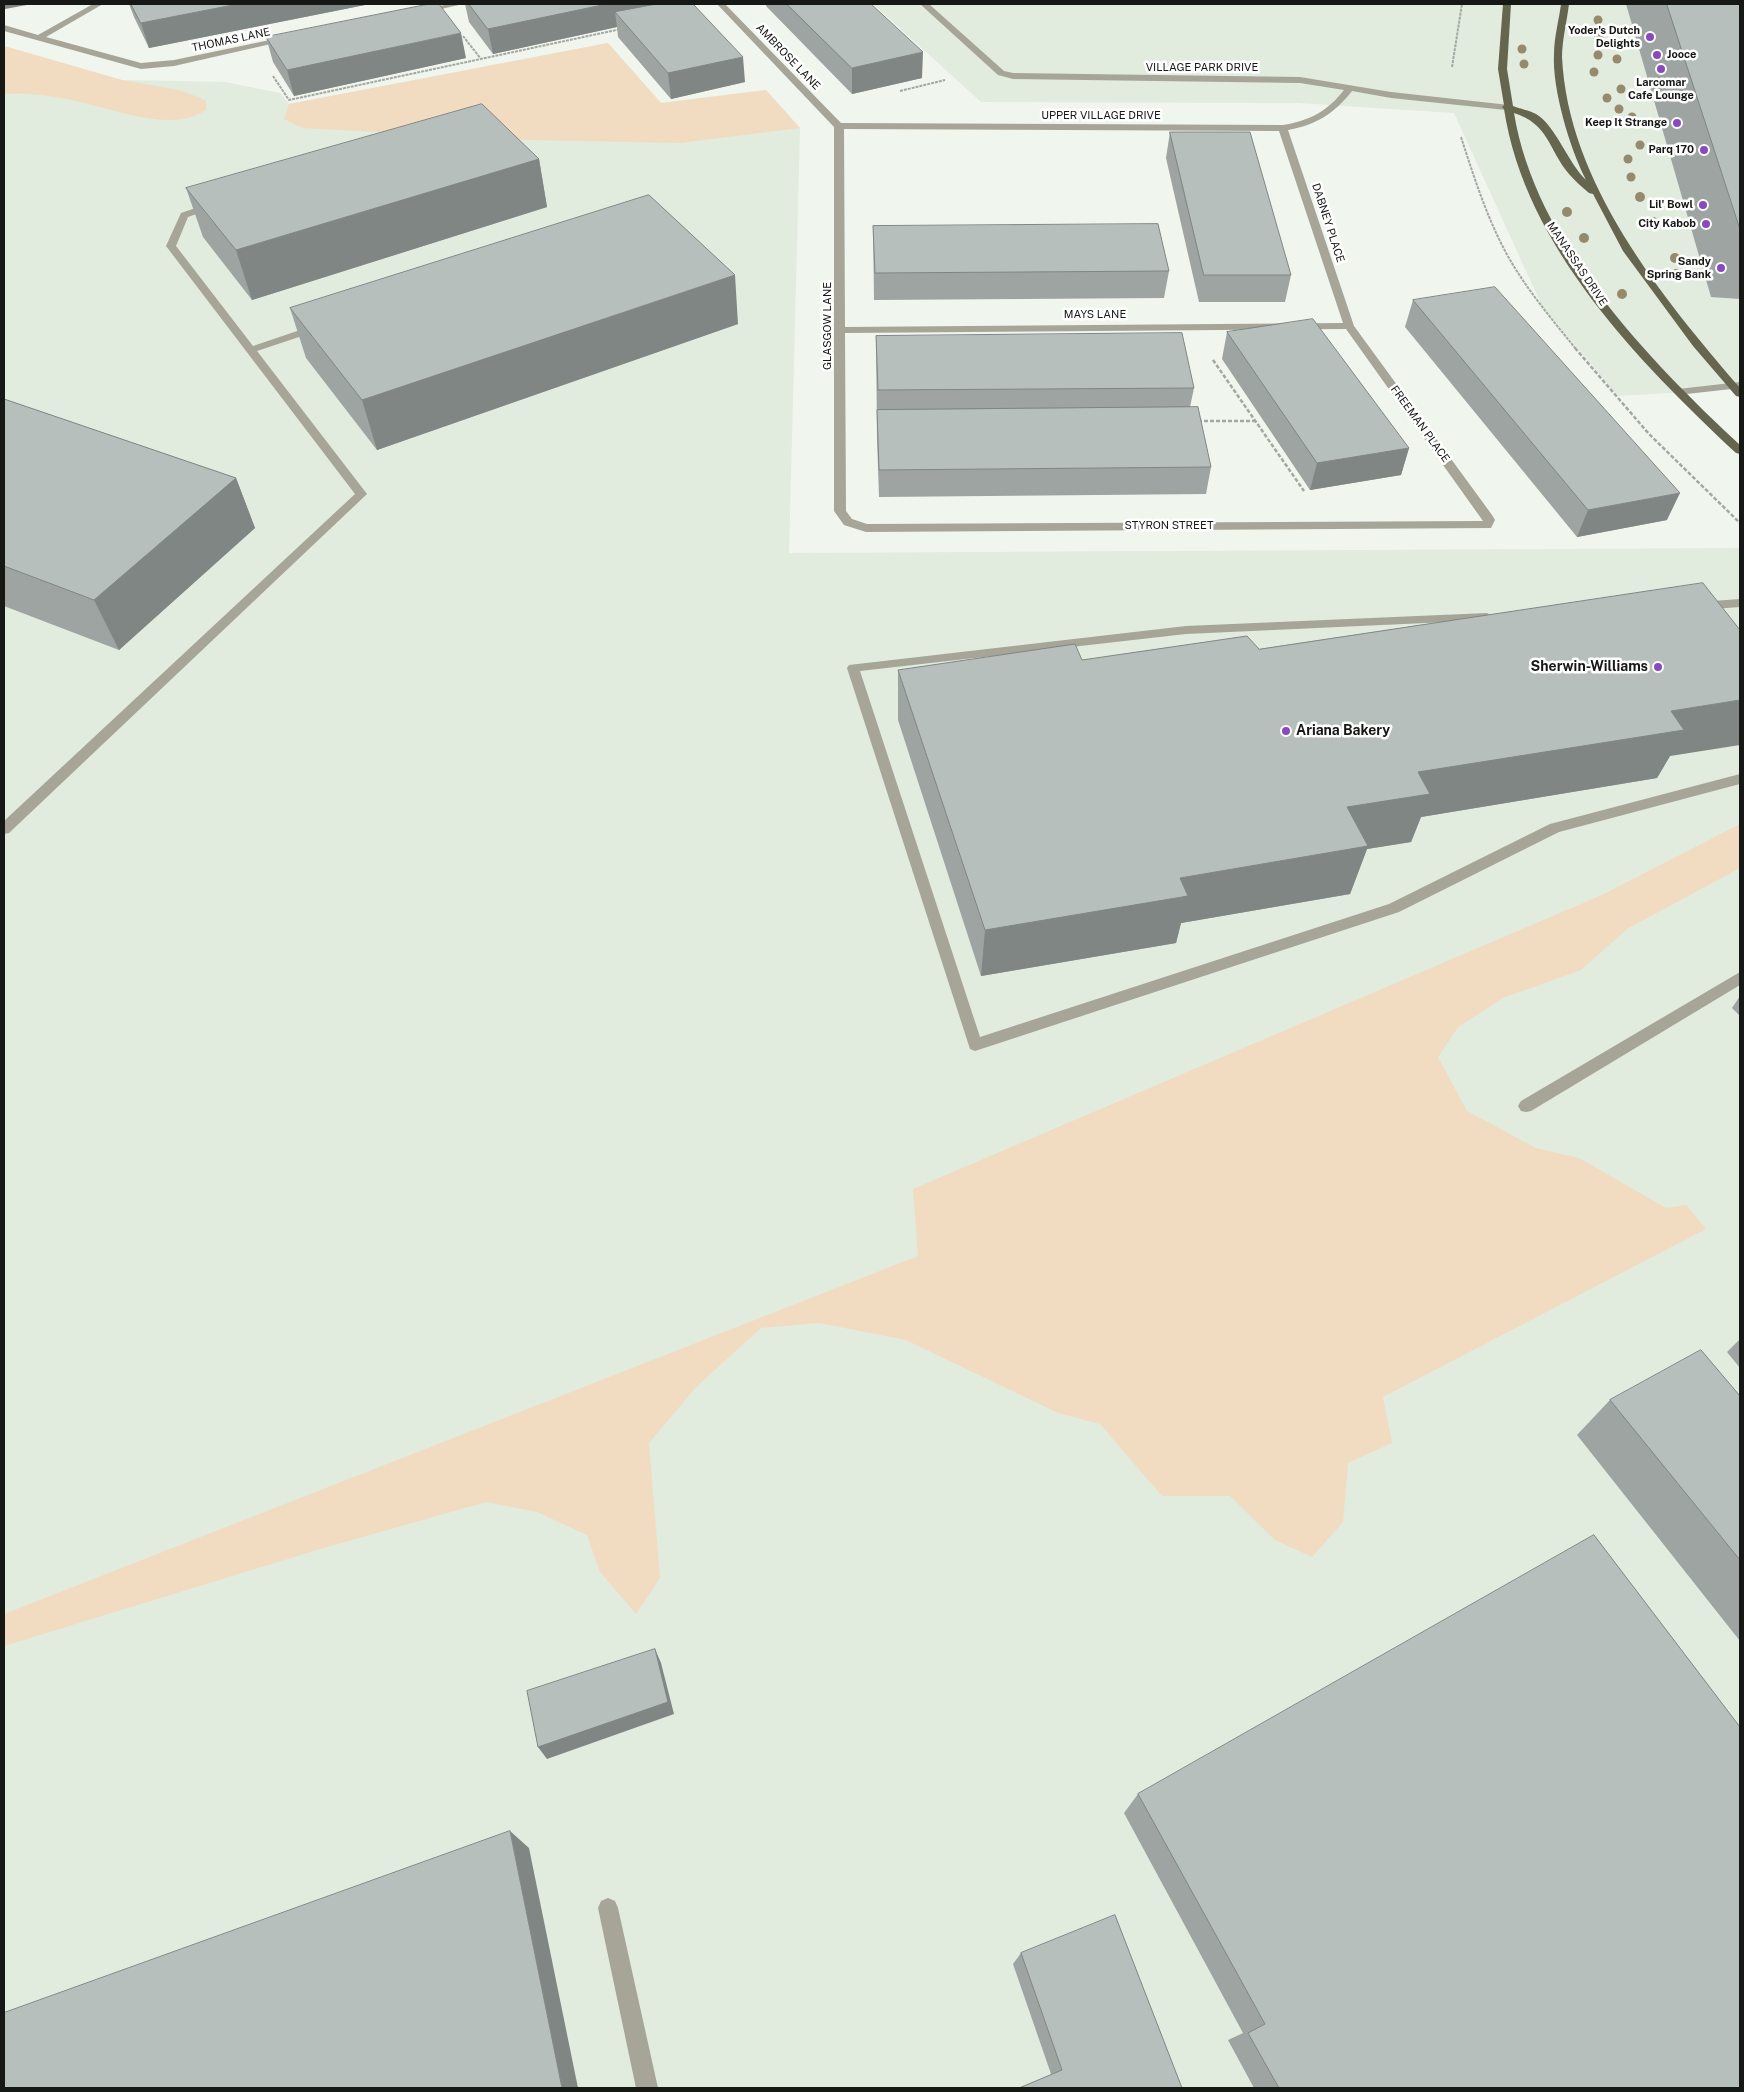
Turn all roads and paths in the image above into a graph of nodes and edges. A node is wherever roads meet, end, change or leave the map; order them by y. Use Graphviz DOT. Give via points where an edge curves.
graph roads {
  1 [pos="99,4"];
  2 [pos="459,4"];
  3 [pos="721,4"];
  4 [pos="924,4"];
  5 [pos="1462,4"];
  6 [pos="1507,4"];
  7 [pos="1565,4"];
  8 [pos="413,13"];
  9 [pos="4,28"];
  10 [pos="623,29"];
  11 [pos="301,36"];
  12 [pos="38,38"];
  13 [pos="254,46"];
  14 [pos="1452,69"];
  15 [pos="1349,88"];
  16 [pos="1506,106"];
  17 [pos="839,126"];
  18 [pos="1283,128"];
  19 [pos="1599,197"];
  20 [pos="221,203"];
  21 [pos="326,324"];
  22 [pos="1349,326"];
  23 [pos="1190,327"];
  24 [pos="841,330"];
  25 [pos="251,350"];
  26 [pos="1737,388"];
  27 [pos="1678,392"];
  28 [pos="1196,421"];
  29 [pos="1255,421"];
  30 [pos="1740,451"];
  31 [pos="848,522"];
  32 [pos="1489,523"];
  33 [pos="1328,526"];
  34 [pos="1740,604"];
  35 [pos="1689,606"];
  36 [pos="1501,616"];
  37 [pos="1740,779"];
  38 [pos="4,828"];
  39 [pos="1740,978"];
  40 [pos="1526,1106"];
  41 [pos="608,1908"];
  42 [pos="647,2088"];
  1 -- 12 [label="street"];
  2 -- 8 [label="street"];
  3 -- 17 [label="street, AMBROSE LANE"];
  4 -- 15 [label="street, VILLAGE PARK DRIVE" via="1001,73 1013,76 1300,80"];
  5 -- 14 [label="path"];
  6 -- 16 [label="main road, MANASSAS DRIVE" via="1501,68"];
  7 -- 19 [label="main road" via="1558,54 1560,80 1576,146"];
  9 -- 12 [label="street, THOMAS LANE"];
  10 -- 13 [label="path" via="289,100"];
  11 -- 13 [label="street, THOMAS LANE"];
  12 -- 13 [label="street, THOMAS LANE" via="141,66 174,63"];
  15 -- 16 [label="street, VILLAGE PARK DRIVE"];
  15 -- 18 [label="street, UPPER VILLAGE DRIVE" via="1319,119"];
  16 -- 19 [label="main road" via="1533,116 1546,130 1572,172"];
  16 -- 27 [label="main road, MANASSAS DRIVE" via="1520,159 1553,232 1628,337"];
  17 -- 18 [label="street, UPPER VILLAGE DRIVE"];
  17 -- 24 [label="street, GLASGOW LANE"];
  18 -- 22 [label="street, DABNEY PLACE"];
  19 -- 26 [label="main road" via="1626,249"];
  20 -- 25 [label="street" via="184,215 171,246"];
  21 -- 25 [label="street"];
  22 -- 23 [label="street, MAYS LANE"];
  22 -- 32 [label="street, FREEMAN PLACE"];
  23 -- 24 [label="street, MAYS LANE"];
  23 -- 29 [label="path"];
  24 -- 31 [label="street, GLASGOW LANE" via="840,511"];
  25 -- 38 [label="street" via="361,494"];
  26 -- 27 [label="street"];
  27 -- 30 [label="main road, MANASSAS DRIVE"];
  28 -- 29 [label="path"];
  29 -- 33 [label="path"];
  31 -- 33 [label="street, STYRON STREET" via="866,528"];
  32 -- 33 [label="street, STYRON STREET"];
  34 -- 35 [label="street"];
  36 -- 37 [label="street" via="1186,630 853,668 975,1044 1394,908 1555,828"];
  39 -- 40 [label="street"];
  41 -- 42 [label="street"];
}
